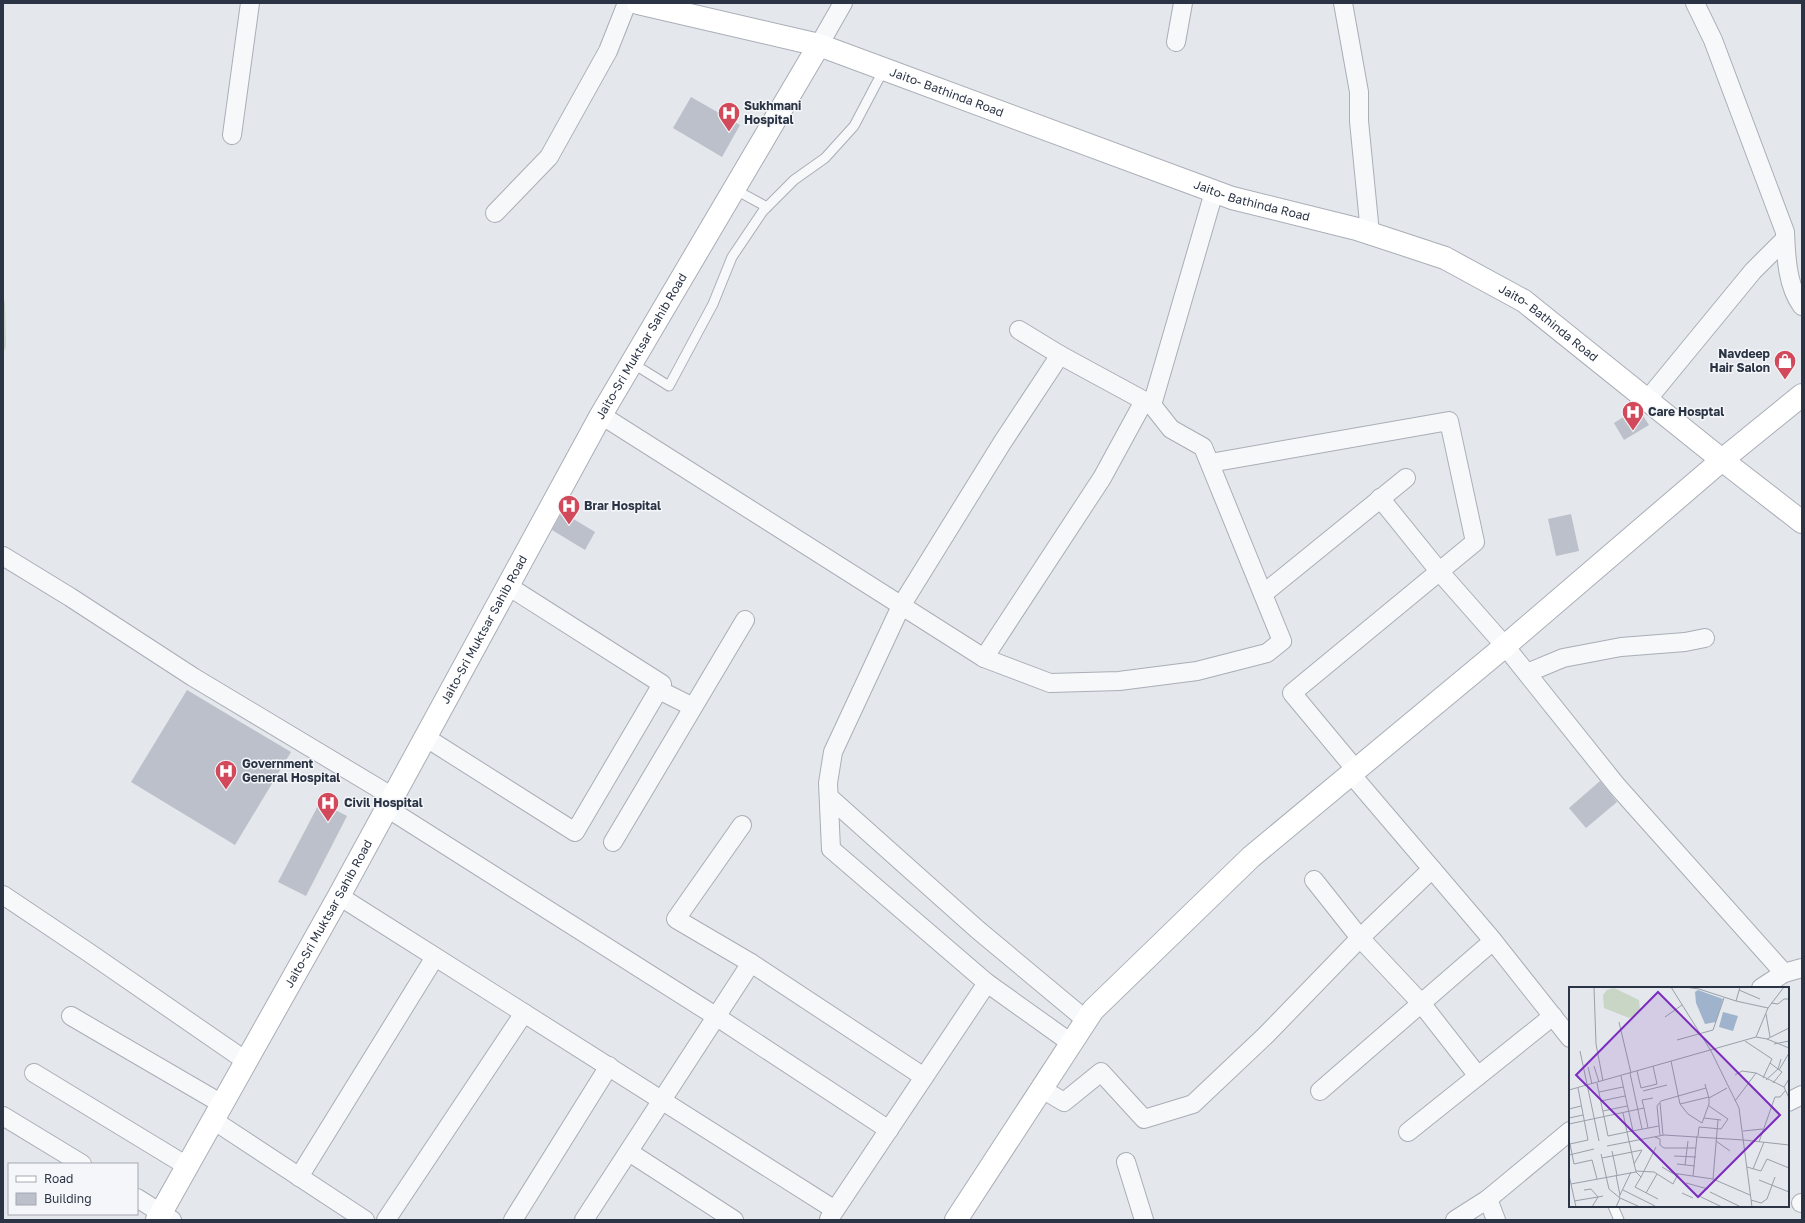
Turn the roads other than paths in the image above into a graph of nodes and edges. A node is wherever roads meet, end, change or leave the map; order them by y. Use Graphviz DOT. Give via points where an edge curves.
graph roads {
  1 [pos="250,3"];
  2 [pos="627,3"];
  3 [pos="638,3"];
  4 [pos="843,3"];
  5 [pos="1184,3"];
  6 [pos="1343,3"];
  7 [pos="1695,3"];
  8 [pos="1176,42"];
  9 [pos="819,45"];
  10 [pos="884,69"];
  11 [pos="232,135"];
  12 [pos="734,189"];
  13 [pos="1214,192"];
  14 [pos="767,207"];
  15 [pos="495,213"];
  16 [pos="1370,233"];
  17 [pos="1785,239"];
  18 [pos="1802,306"];
  19 [pos="1019,330"];
  20 [pos="1060,355"];
  21 [pos="632,363"];
  22 [pos="1802,395"];
  23 [pos="1647,400"];
  24 [pos="1148,403"];
  25 [pos="601,415"];
  26 [pos="1722,460"];
  27 [pos="1210,463"];
  28 [pos="1406,478"];
  29 [pos="1380,498"];
  30 [pos="1802,522"];
  31 [pos="3,556"];
  32 [pos="1440,571"];
  33 [pos="508,586"];
  34 [pos="1264,594"];
  35 [pos="901,606"];
  36 [pos="745,620"];
  37 [pos="1705,638"];
  38 [pos="1505,646"];
  39 [pos="984,658"];
  40 [pos="1527,673"];
  41 [pos="659,690"];
  42 [pos="693,707"];
  43 [pos="425,737"];
  44 [pos="1354,772"];
  45 [pos="829,797"];
  46 [pos="390,803"];
  47 [pos="742,825"];
  48 [pos="612,842"];
  49 [pos="1432,869"];
  50 [pos="1314,880"];
  51 [pos="3,895"];
  52 [pos="339,896"];
  53 [pos="1360,938"];
  54 [pos="1493,941"];
  55 [pos="435,957"];
  56 [pos="751,963"];
  57 [pos="1802,968"];
  58 [pos="1784,973"];
  59 [pos="987,983"];
  60 [pos="1763,987"];
  61 [pos="1421,1003"];
  62 [pos="524,1013"];
  63 [pos="71,1016"];
  64 [pos="1553,1016"];
  65 [pos="717,1017"];
  66 [pos="1086,1020"];
  67 [pos="1569,1037"];
  68 [pos="1071,1043"];
  69 [pos="246,1061"];
  70 [pos="609,1066"];
  71 [pos="34,1073"];
  72 [pos="1478,1076"];
  73 [pos="924,1077"];
  74 [pos="1042,1089"];
  75 [pos="1320,1091"];
  76 [pos="1802,1095"];
  77 [pos="663,1100"];
  78 [pos="1789,1102"];
  79 [pos="217,1112"];
  80 [pos="3,1116"];
  81 [pos="889,1130"];
  82 [pos="1408,1132"];
  83 [pos="1569,1132"];
  84 [pos="629,1152"];
  85 [pos="1126,1162"];
  86 [pos="80,1163"];
  87 [pos="187,1166"];
  88 [pos="299,1177"];
  89 [pos="138,1199"];
  90 [pos="1488,1199"];
  91 [pos="1613,1207"];
  92 [pos="832,1215"];
  93 [pos="163,1218"];
  94 [pos="365,1220"];
  95 [pos="386,1220"];
  96 [pos="513,1220"];
  97 [pos="584,1220"];
  98 [pos="734,1220"];
  99 [pos="956,1220"];
  100 [pos="1144,1220"];
  101 [pos="1454,1220"];
  102 [pos="1496,1220"];
  103 [pos="1619,1220"];
  1 -- 11 [label="street"];
  2 -- 15 [label="street" via="608,51 549,157"];
  3 -- 9 [label="street, Jaito- Bathinda Road"];
  4 -- 9 [label="street"];
  5 -- 8 [label="street"];
  6 -- 16 [label="street" via="1359,92 1359,121"];
  7 -- 17 [label="street" via="1713,40 1785,232"];
  9 -- 10 [label="street, Jaito- Bathinda Road"];
  9 -- 12 [label="street, Jaito-Sri Muktsar Sahib Road"];
  10 -- 13 [label="street, Jaito- Bathinda Road"];
  10 -- 14 [label="lane" via="854,126 826,158 794,180"];
  12 -- 14 [label="lane"];
  12 -- 21 [label="street, Jaito-Sri Muktsar Sahib Road"];
  13 -- 16 [label="street, Jaito- Bathinda Road"];
  13 -- 24 [label="street"];
  14 -- 21 [label="lane" via="732,258 713,304 669,386"];
  16 -- 23 [label="street, Jaito- Bathinda Road" via="1445,258 1524,301"];
  17 -- 18 [label="street" via="1785,256 1794,290"];
  17 -- 23 [label="street" via="1753,271"];
  19 -- 20 [label="street"];
  20 -- 24 [label="street"];
  20 -- 35 [label="street"];
  21 -- 25 [label="street, Jaito-Sri Muktsar Sahib Road"];
  22 -- 26 [label="street"];
  23 -- 26 [label="street, Jaito- Bathinda Road"];
  24 -- 27 [label="street" via="1171,429 1203,447"];
  24 -- 39 [label="street"];
  25 -- 33 [label="street, Jaito-Sri Muktsar Sahib Road"];
  25 -- 35 [label="street"];
  26 -- 30 [label="street, Jaito- Bathinda Road"];
  26 -- 38 [label="street"];
  27 -- 32 [label="street" via="1448,422 1475,542"];
  27 -- 34 [label="street"];
  28 -- 29 [label="street"];
  29 -- 32 [label="street"];
  29 -- 34 [label="street"];
  31 -- 46 [label="street"];
  32 -- 38 [label="street"];
  32 -- 44 [label="street" via="1292,693"];
  33 -- 41 [label="street" via="662,684"];
  33 -- 43 [label="street, Jaito-Sri Muktsar Sahib Road"];
  34 -- 39 [label="street" via="1282,641 1267,653 1197,671 1119,682 1050,683"];
  35 -- 39 [label="street"];
  35 -- 45 [label="street" via="833,752 828,782"];
  36 -- 42 [label="street"];
  37 -- 40 [label="street" via="1621,647 1562,658"];
  38 -- 40 [label="street"];
  38 -- 44 [label="street"];
  40 -- 58 [label="street" via="1617,786"];
  41 -- 42 [label="street"];
  41 -- 43 [label="street" via="575,832"];
  42 -- 48 [label="street"];
  43 -- 46 [label="street, Jaito-Sri Muktsar Sahib Road"];
  44 -- 49 [label="street"];
  44 -- 66 [label="street" via="1251,857 1093,1010"];
  45 -- 59 [label="street" via="831,849"];
  45 -- 66 [label="street" via="978,930"];
  46 -- 52 [label="street, Jaito-Sri Muktsar Sahib Road"];
  46 -- 65 [label="street"];
  47 -- 56 [label="street" via="676,919"];
  49 -- 53 [label="street"];
  49 -- 54 [label="street"];
  50 -- 53 [label="street"];
  51 -- 69 [label="street"];
  52 -- 55 [label="street"];
  52 -- 69 [label="street, Jaito-Sri Muktsar Sahib Road"];
  53 -- 61 [label="street"];
  53 -- 74 [label="street" via="1266,1035 1193,1104 1144,1118 1102,1072 1064,1102"];
  54 -- 61 [label="street"];
  54 -- 64 [label="street"];
  55 -- 62 [label="street"];
  55 -- 88 [label="street"];
  56 -- 65 [label="street"];
  56 -- 73 [label="street"];
  57 -- 58 [label="street"];
  58 -- 60 [label="street"];
  59 -- 68 [label="street"];
  59 -- 73 [label="street"];
  61 -- 72 [label="street"];
  61 -- 75 [label="street"];
  62 -- 70 [label="street"];
  62 -- 95 [label="street"];
  63 -- 79 [label="street"];
  64 -- 67 [label="street"];
  64 -- 72 [label="street"];
  65 -- 77 [label="street"];
  65 -- 81 [label="street"];
  66 -- 68 [label="street"];
  68 -- 74 [label="street"];
  69 -- 79 [label="street, Jaito-Sri Muktsar Sahib Road"];
  70 -- 77 [label="street"];
  70 -- 96 [label="street"];
  71 -- 87 [label="street"];
  72 -- 82 [label="street"];
  73 -- 81 [label="street"];
  74 -- 99 [label="street"];
  76 -- 78 [label="street"];
  77 -- 84 [label="street"];
  77 -- 92 [label="street"];
  79 -- 87 [label="street, Jaito-Sri Muktsar Sahib Road"];
  79 -- 88 [label="street"];
  80 -- 86 [label="street"];
  81 -- 92 [label="street"];
  83 -- 90 [label="street"];
  84 -- 97 [label="street"];
  84 -- 98 [label="street"];
  85 -- 100 [label="street"];
  87 -- 93 [label="street, Jaito-Sri Muktsar Sahib Road"];
  88 -- 94 [label="street"];
  89 -- 93 [label="street"];
  90 -- 101 [label="street"];
  90 -- 102 [label="street"];
  91 -- 103 [label="lane"];
}
